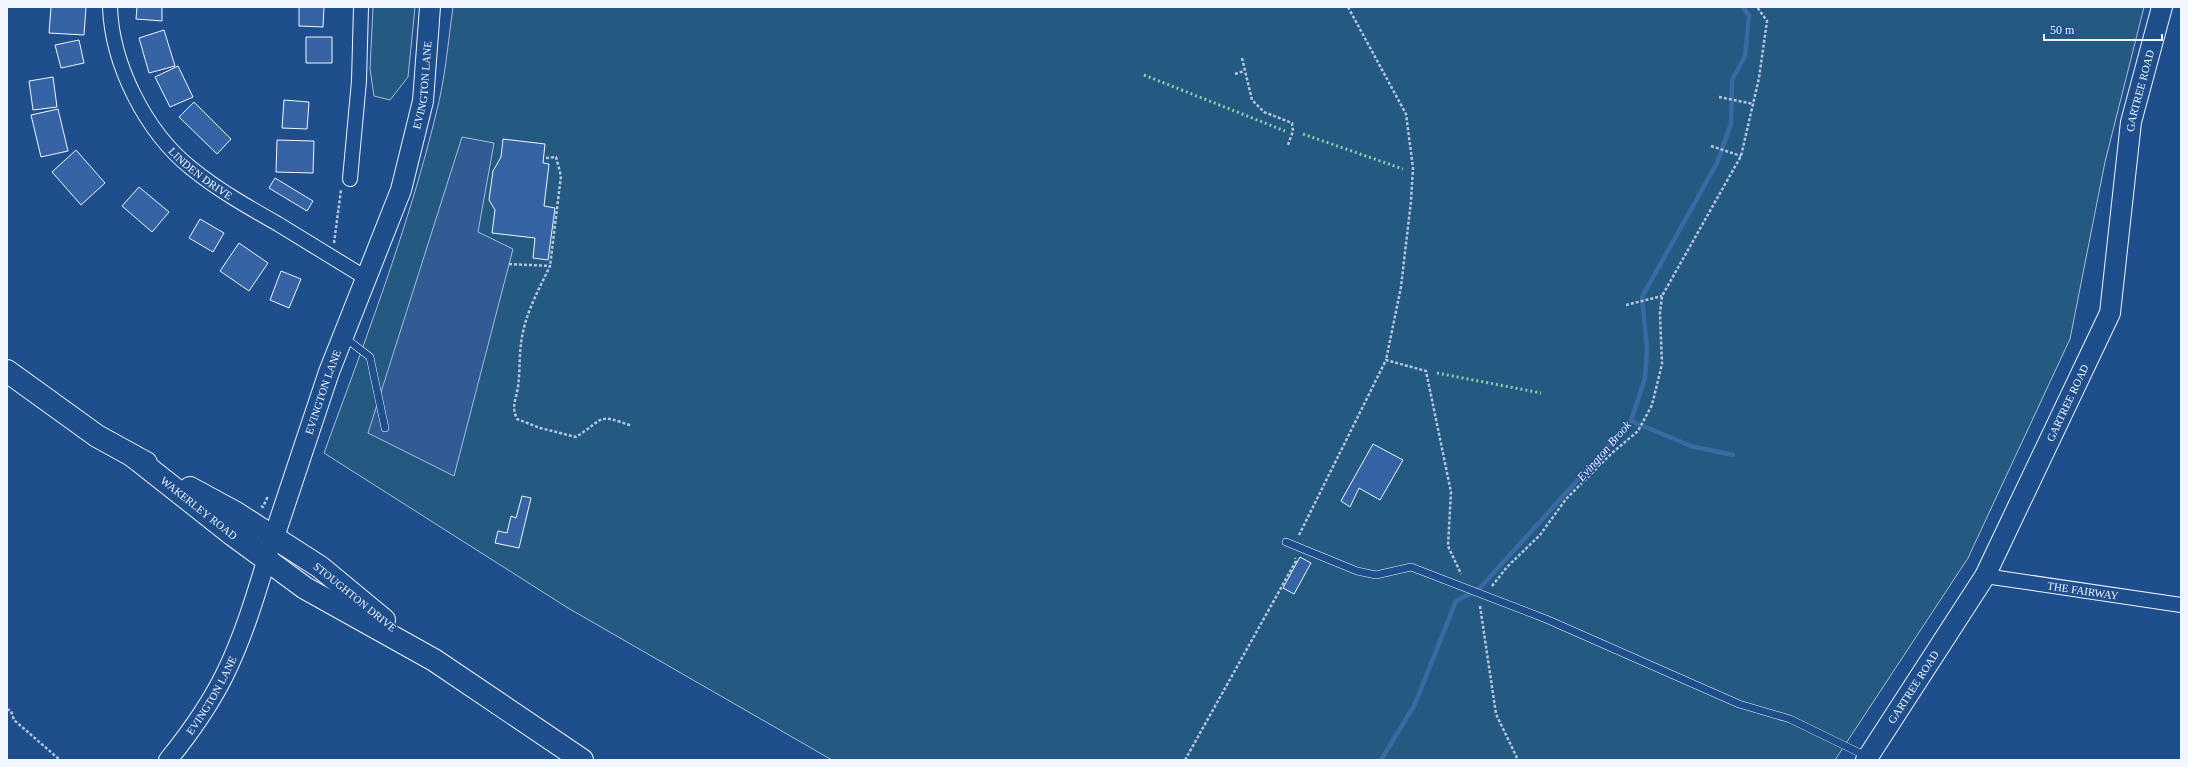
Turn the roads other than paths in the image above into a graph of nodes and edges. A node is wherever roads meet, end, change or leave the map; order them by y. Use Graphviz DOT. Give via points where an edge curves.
graph roads {
  1 [pos="110,7"];
  2 [pos="361,7"];
  3 [pos="430,7"];
  4 [pos="2162,7"];
  5 [pos="350,179"];
  6 [pos="366,278"];
  7 [pos="344,337"];
  8 [pos="7,371"];
  9 [pos="385,428"];
  10 [pos="133,456"];
  11 [pos="274,537"];
  12 [pos="1286,542"];
  13 [pos="267,558"];
  14 [pos="1984,576"];
  15 [pos="2181,605"];
  16 [pos="434,660"];
  17 [pos="1867,759"];
  18 [pos="168,760"];
  19 [pos="582,760"];
  1 -- 6 [label="street, LINDEN DRIVE" via="118,56 131,90 146,116 169,146 190,168 233,198"];
  2 -- 5 [label="street" via="359,81"];
  3 -- 6 [label="main road, EVINGTON LANE" via="423,101 401,190"];
  4 -- 14 [label="main road, GARTREE ROAD" via="2131,122 2110,313"];
  6 -- 7 [label="main road, EVINGTON LANE"];
  7 -- 9 [label="lane" via="370,358"];
  7 -- 11 [label="main road, EVINGTON LANE" via="327,379"];
  8 -- 10 [label="highway, WAKERLEY ROAD" via="97,436"];
  10 -- 11 [label="highway, WAKERLEY ROAD"];
  10 -- 13 [label="highway, WAKERLEY ROAD" via="233,535"];
  11 -- 13 [label="street, EVINGTON LANE"];
  11 -- 16 [label="highway, STOUGHTON DRIVE" via="320,567"];
  12 -- 17 [label="lane" via="1357,571 1376,575 1411,567 1546,619 1739,704 1790,719"];
  13 -- 16 [label="highway, STOUGHTON DRIVE" via="305,588"];
  13 -- 18 [label="street, EVINGTON LANE" via="247,621 224,677 199,719"];
  14 -- 15 [label="street, THE FAIRWAY"];
  14 -- 17 [label="main road, GARTREE ROAD"];
  16 -- 19 [label="highway, STOUGHTON DRIVE"];
}
